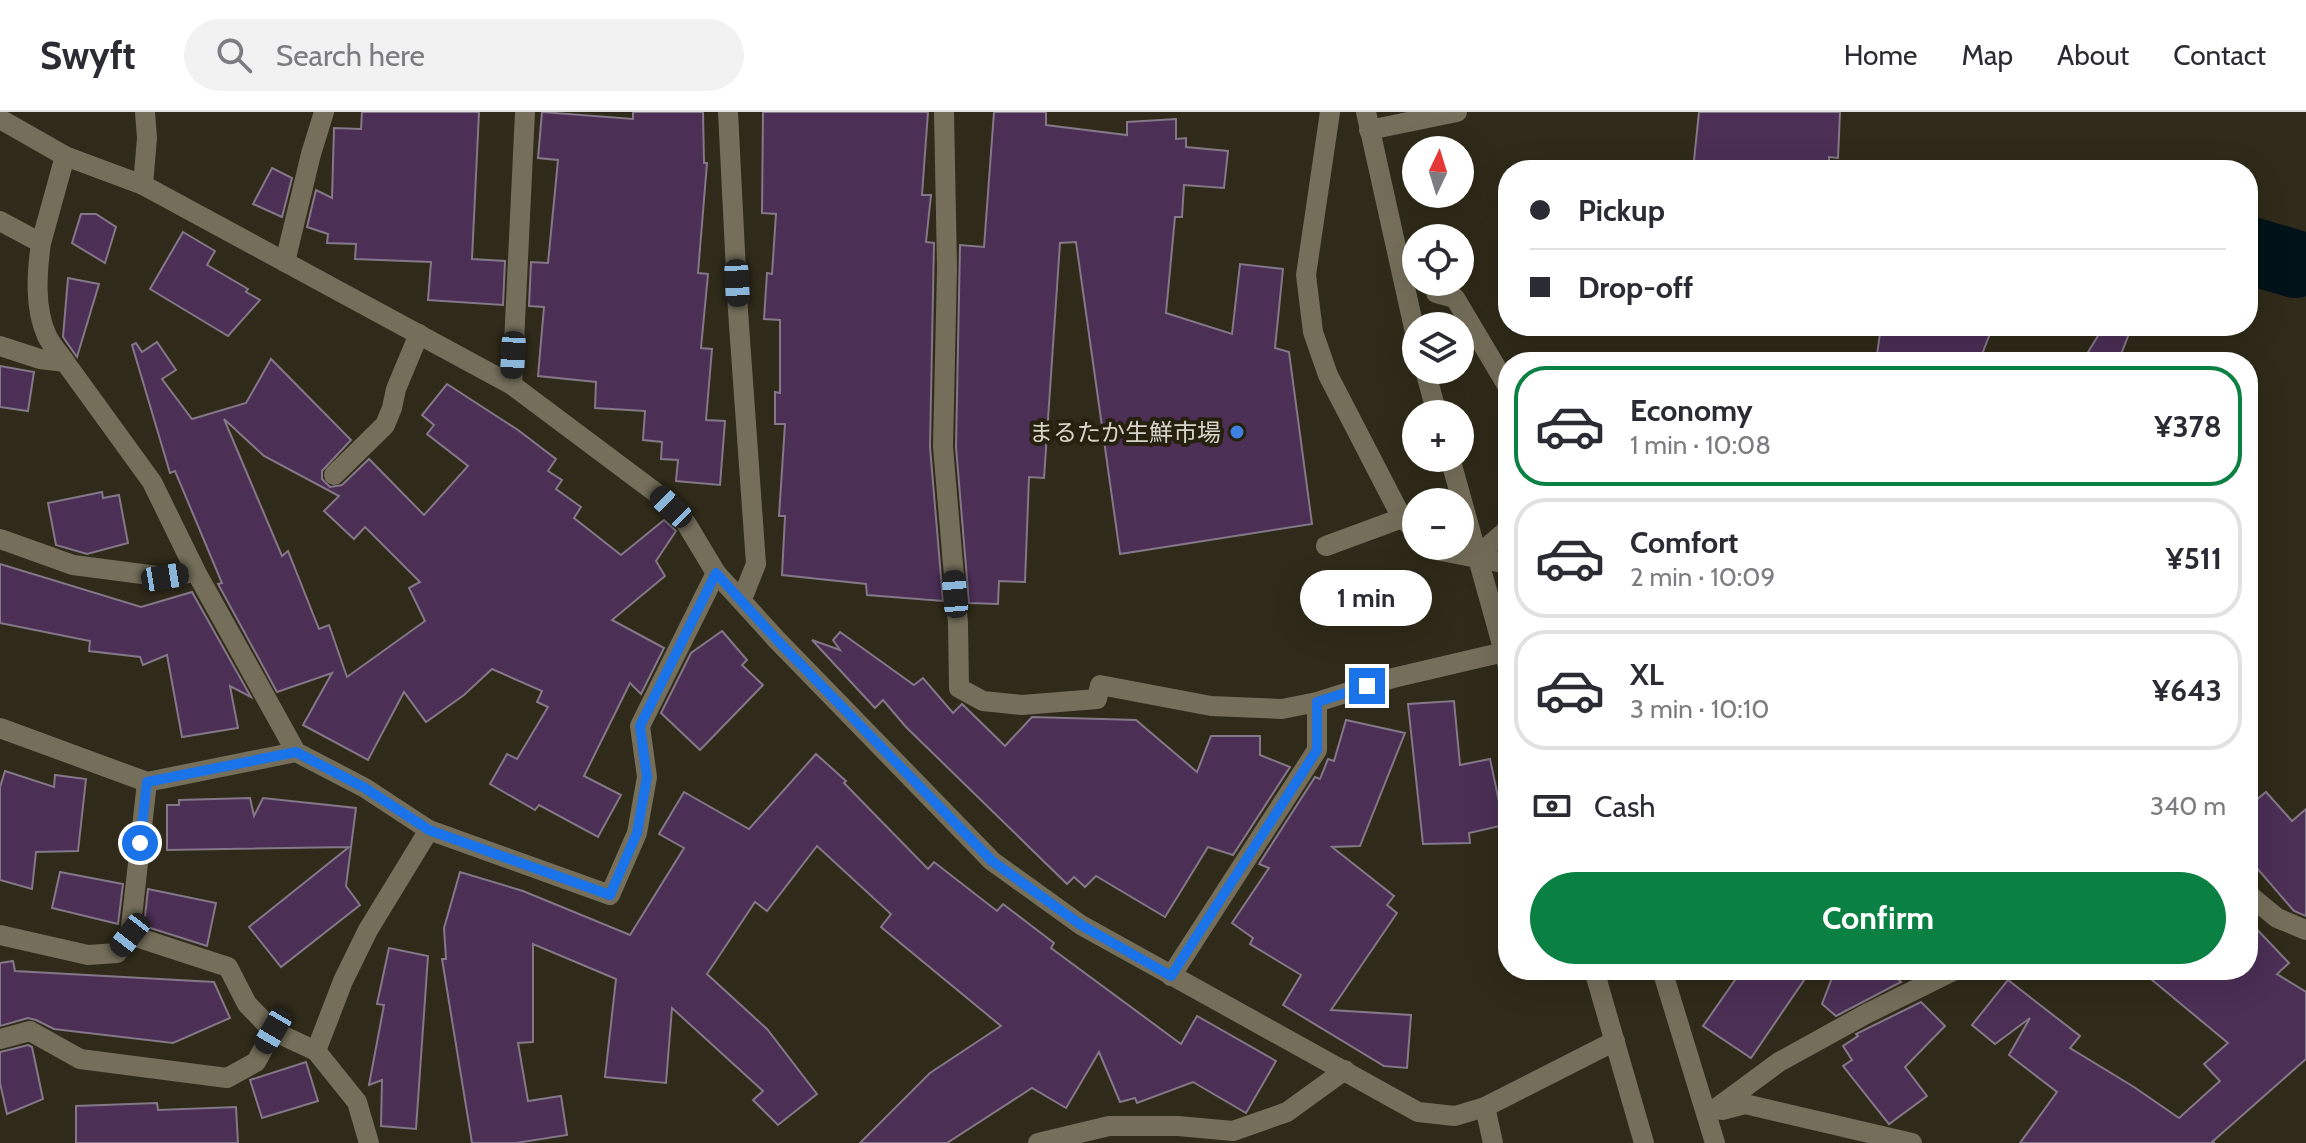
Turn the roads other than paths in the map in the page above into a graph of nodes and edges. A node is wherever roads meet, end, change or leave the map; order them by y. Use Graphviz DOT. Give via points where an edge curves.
graph roads {
  1 [pos="145,112"];
  2 [pos="324,112"];
  3 [pos="525,112"];
  4 [pos="728,112"];
  5 [pos="944,112"];
  6 [pos="1330,112"];
  7 [pos="1457,112"];
  8 [pos="0,119"];
  9 [pos="1368,121"];
  10 [pos="65,156"];
  11 [pos="143,185"];
  12 [pos="0,221"];
  13 [pos="41,243"];
  14 [pos="285,262"];
  15 [pos="1447,296"];
  16 [pos="1410,312"];
  17 [pos="419,334"];
  18 [pos="0,346"];
  19 [pos="65,362"];
  20 [pos="1498,370"];
  21 [pos="512,385"];
  22 [pos="1454,472"];
  23 [pos="334,475"];
  24 [pos="1402,512"];
  25 [pos="1402,527"];
  26 [pos="1498,538"];
  27 [pos="0,539"];
  28 [pos="1326,546"];
  29 [pos="1474,556"];
  30 [pos="1477,556"];
  31 [pos="1498,561"];
  32 [pos="196,572"];
  33 [pos="716,573"];
  34 [pos="742,599"];
  35 [pos="1498,631"];
  36 [pos="1498,660"];
  37 [pos="1317,702"];
  38 [pos="0,728"];
  39 [pos="296,752"];
  40 [pos="147,782"];
  41 [pos="429,830"];
  42 [pos="2258,902"];
  43 [pos="2306,930"];
  44 [pos="0,935"];
  45 [pos="130,935"];
  46 [pos="1171,976"];
  47 [pos="1597,980"];
  48 [pos="1665,980"];
  49 [pos="1935,980"];
  50 [pos="273,1031"];
  51 [pos="0,1039"];
  52 [pos="1615,1041"];
  53 [pos="316,1051"];
  54 [pos="1345,1070"];
  55 [pos="1485,1107"];
  56 [pos="1707,1115"];
  57 [pos="369,1143"];
  58 [pos="1038,1143"];
  59 [pos="1493,1143"];
  60 [pos="1644,1143"];
  61 [pos="1715,1143"];
  62 [pos="1912,1143"];
  1 -- 11 [label="street"];
  2 -- 14 [label="street"];
  3 -- 21 [label="street"];
  4 -- 34 [label="street" via="756,564"];
  5 -- 37 [label="street" via="943,447 959,688 983,701 1022,705 1097,699 1100,685 1211,706 1282,709"];
  6 -- 24 [label="street" via="1306,275 1313,332 1328,375"];
  7 -- 9 [label="street"];
  8 -- 10 [label="street"];
  9 -- 16 [label="street"];
  10 -- 11 [label="street"];
  10 -- 13 [label="street"];
  11 -- 14 [label="street"];
  12 -- 13 [label="street"];
  13 -- 19 [label="street" via="37,272 43,319 47,336"];
  14 -- 17 [label="street"];
  15 -- 20 [label="street" via="1455,298"];
  17 -- 21 [label="street"];
  17 -- 23 [label="street" via="385,425"];
  18 -- 19 [label="street"];
  19 -- 32 [label="street" via="152,482"];
  21 -- 33 [label="street" via="655,492 686,523"];
  22 -- 30 [label="street"];
  25 -- 28 [label="street"];
  26 -- 30 [label="street"];
  27 -- 32 [label="street" via="73,565 165,577"];
  29 -- 30 [label="street"];
  30 -- 31 [label="street"];
  30 -- 35 [label="street"];
  32 -- 39 [label="street"];
  33 -- 34 [label="street"];
  33 -- 41 [label="street" via="640,726 645,791 637,833 610,895"];
  34 -- 46 [label="street" via="992,861 1081,925"];
  36 -- 37 [label="street" via="1393,678"];
  37 -- 46 [label="street" via="1317,750"];
  38 -- 40 [label="street"];
  39 -- 40 [label="street"];
  39 -- 41 [label="street"];
  40 -- 45 [label="street"];
  41 -- 53 [label="street" via="368,930"];
  42 -- 43 [label="street" via="2277,918"];
  44 -- 45 [label="street" via="88,955 117,953"];
  45 -- 50 [label="street" via="228,967 247,1004"];
  46 -- 54 [label="street"];
  47 -- 52 [label="street"];
  48 -- 56 [label="street"];
  49 -- 56 [label="street" via="1779,1062"];
  50 -- 51 [label="street" via="256,1062 227,1078 80,1059 30,1031"];
  50 -- 53 [label="street"];
  52 -- 55 [label="street"];
  52 -- 60 [label="street"];
  53 -- 57 [label="street" via="357,1102"];
  54 -- 55 [label="street" via="1418,1112 1455,1116"];
  54 -- 58 [label="street" via="1287,1112 1233,1131 1109,1126"];
  55 -- 59 [label="street"];
  56 -- 61 [label="street"];
  56 -- 62 [label="street" via="1745,1104"];
}
